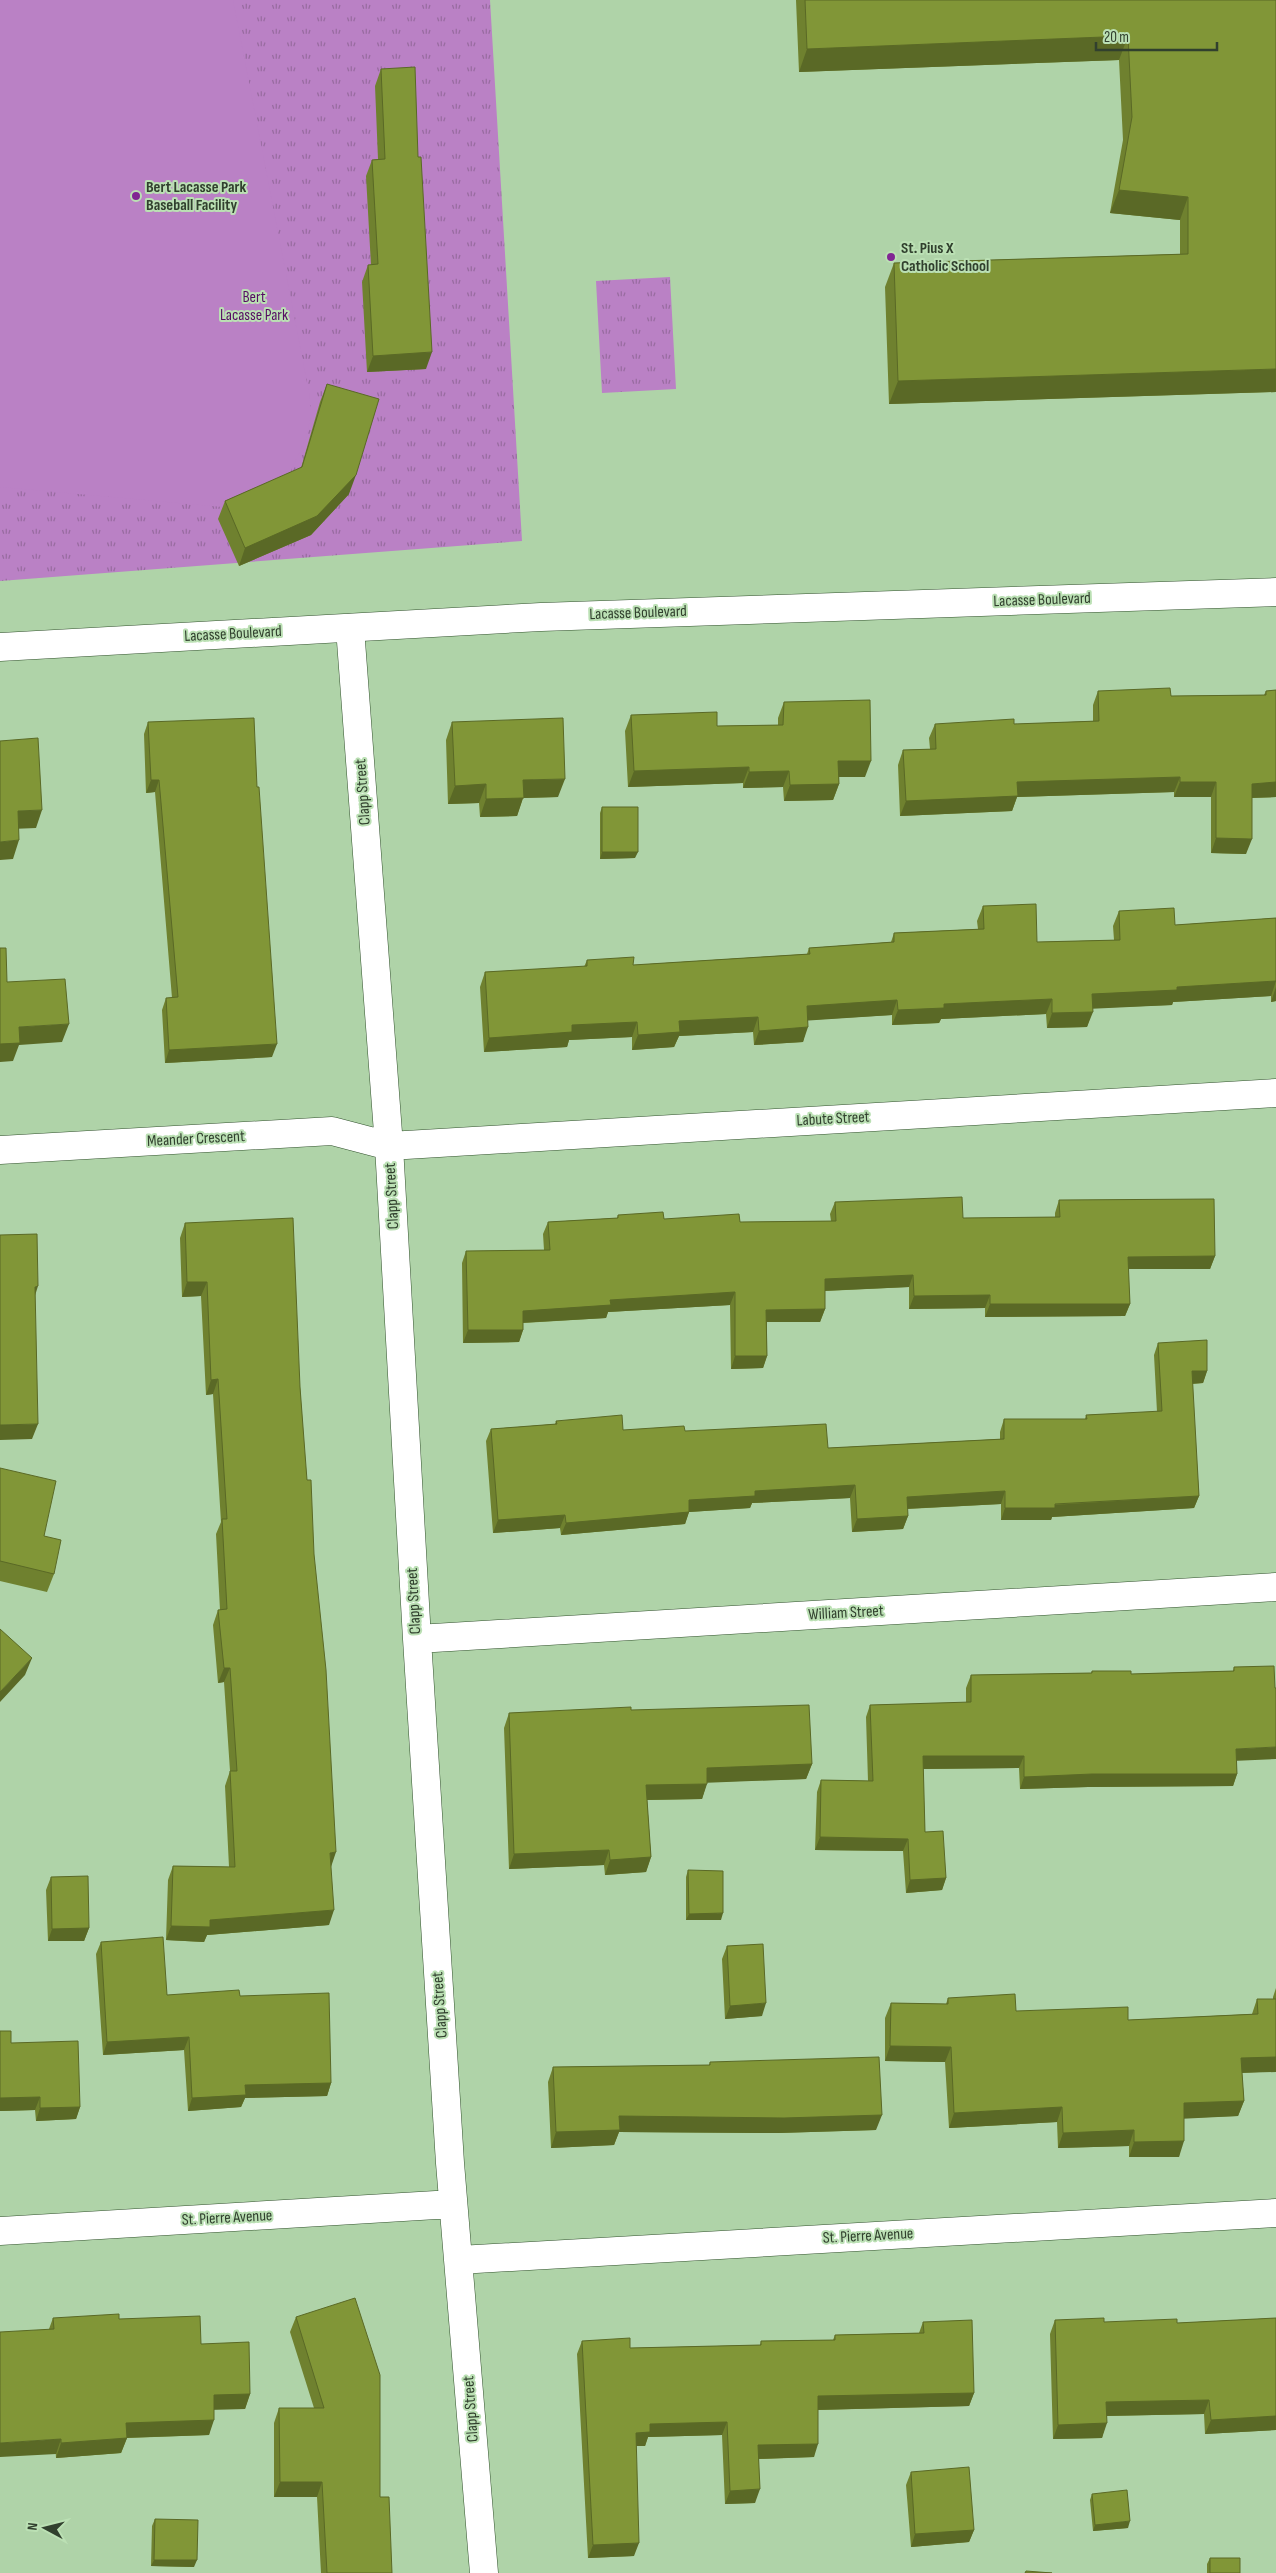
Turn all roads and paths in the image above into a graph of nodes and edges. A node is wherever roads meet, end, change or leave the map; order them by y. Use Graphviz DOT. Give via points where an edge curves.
graph roads {
  1 [pos="1276,592"];
  2 [pos="350,628"];
  3 [pos="0,647"];
  4 [pos="1276,1093"];
  5 [pos="389,1146"];
  6 [pos="0,1150"];
  7 [pos="1276,1587"];
  8 [pos="417,1639"];
  9 [pos="453,2204"];
  10 [pos="1276,2213"];
  11 [pos="0,2231"];
  12 [pos="459,2260"];
  13 [pos="484,2573"];
  1 -- 2 [label="street, Lacasse Boulevard" via="551,616"];
  2 -- 3 [label="street, Lacasse Boulevard"];
  2 -- 5 [label="street, Clapp Street"];
  4 -- 5 [label="street, Labute Street"];
  5 -- 6 [label="street, Meander Crescent" via="332,1131"];
  5 -- 8 [label="street, Clapp Street"];
  7 -- 8 [label="street, William Street"];
  8 -- 9 [label="street, Clapp Street"];
  9 -- 11 [label="street, St. Pierre Avenue"];
  9 -- 12 [label="street, Clapp Street"];
  10 -- 12 [label="street, St. Pierre Avenue"];
  12 -- 13 [label="street, Clapp Street"];
}
